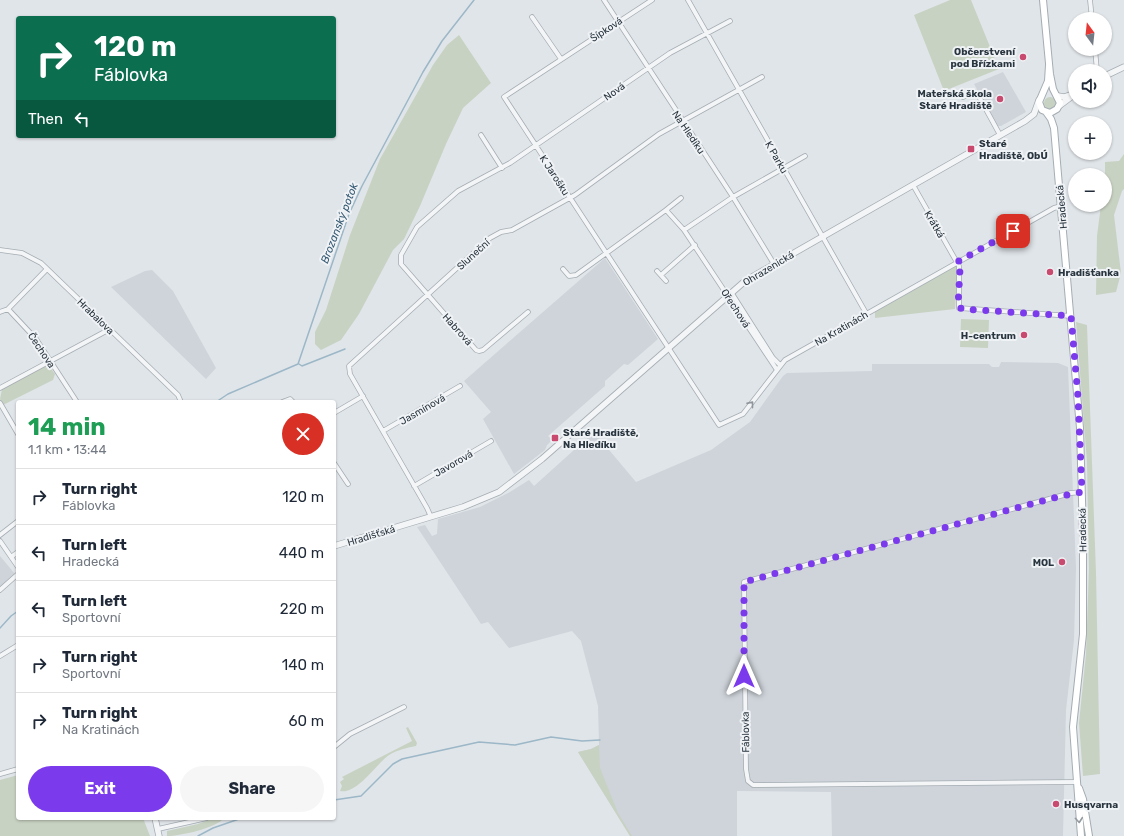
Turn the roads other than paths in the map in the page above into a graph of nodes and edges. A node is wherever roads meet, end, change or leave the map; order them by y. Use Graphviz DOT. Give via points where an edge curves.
graph roads {
  1 [pos="604,0"];
  2 [pos="652,0"];
  3 [pos="688,0"];
  4 [pos="1043,0"];
  5 [pos="1090,0"];
  6 [pos="1091,12"];
  7 [pos="532,16"];
  8 [pos="730,21"];
  9 [pos="618,22"];
  10 [pos="707,34"];
  11 [pos="561,59"];
  12 [pos="1049,65"];
  13 [pos="1124,67"];
  14 [pos="648,68"];
  15 [pos="1112,73"];
  16 [pos="762,77"];
  17 [pos="738,90"];
  18 [pos="1057,95"];
  19 [pos="1068,96"];
  20 [pos="504,97"];
  21 [pos="963,97"];
  22 [pos="1040,99"];
  23 [pos="1068,99"];
  24 [pos="1058,108"];
  25 [pos="1045,112"];
  26 [pos="682,121"];
  27 [pos="1025,121"];
  28 [pos="1055,133"];
  29 [pos="481,135"];
  30 [pos="1000,135"];
  31 [pos="536,145"];
  32 [pos="805,156"];
  33 [pos="502,168"];
  34 [pos="784,168"];
  35 [pos="913,185"];
  36 [pos="570,198"];
  37 [pos="681,198"];
  38 [pos="734,198"];
  39 [pos="1061,206"];
  40 [pos="666,210"];
  41 [pos="684,230"];
  42 [pos="823,236"];
  43 [pos="695,245"];
  44 [pos="0,250"];
  45 [pos="606,254"];
  46 [pos="957,262"];
  47 [pos="774,264"];
  48 [pos="47,269"];
  49 [pos="563,269"];
  50 [pos="657,271"];
  51 [pos="661,275"];
  52 [pos="666,281"];
  53 [pos="729,294"];
  54 [pos="427,295"];
  55 [pos="8,309"];
  56 [pos="0,312"];
  57 [pos="528,312"];
  58 [pos="866,313"];
  59 [pos="1071,316"];
  60 [pos="110,329"];
  61 [pos="668,348"];
  62 [pos="51,362"];
  63 [pos="780,365"];
  64 [pos="776,370"];
  65 [pos="460,386"];
  66 [pos="0,388"];
  67 [pos="362,396"];
  68 [pos="76,400"];
  69 [pos="180,400"];
  70 [pos="0,403"];
  71 [pos="336,412"];
  72 [pos="16,431"];
  73 [pos="383,431"];
  74 [pos="492,441"];
  75 [pos="336,466"];
  76 [pos="348,484"];
  77 [pos="414,486"];
  78 [pos="1082,492"];
  79 [pos="431,517"];
  80 [pos="16,523"];
  81 [pos="0,535"];
  82 [pos="0,541"];
  83 [pos="336,545"];
  84 [pos="16,553"];
  85 [pos="11,557"];
  86 [pos="16,564"];
  87 [pos="16,576"];
  88 [pos="0,590"];
  89 [pos="16,646"];
  90 [pos="0,656"];
  91 [pos="404,707"];
  92 [pos="336,745"];
  93 [pos="16,770"];
  94 [pos="0,774"];
  95 [pos="1077,782"];
  96 [pos="156,820"];
  97 [pos="198,820"];
  98 [pos="158,829"];
  99 [pos="159,836"];
  100 [pos="1081,836"];
  101 [pos="1090,836"];
  1 -- 9 [label="street, Na Hledíku"];
  2 -- 9 [label="street, Šípková"];
  3 -- 10 [label="street, K Parku"];
  4 -- 12 [label="main road"];
  5 -- 6 [label="street"];
  7 -- 11 [label="street"];
  8 -- 10 [label="street, Nová"];
  9 -- 11 [label="street, Šípková"];
  9 -- 14 [label="street, Na Hledíku"];
  10 -- 14 [label="street, Nová" via="670,53"];
  10 -- 17 [label="street, K Parku"];
  11 -- 20 [label="street, Šípková"];
  12 -- 18 [label="main road" via="1053,89"];
  12 -- 22 [label="main road" via="1048,81"];
  13 -- 15 [label="street"];
  14 -- 26 [label="street, Na Hledíku"];
  14 -- 31 [label="street, Nová"];
  16 -- 17 [label="street, Sluneční"];
  17 -- 26 [label="street, Sluneční"];
  17 -- 34 [label="street, K Parku"];
  18 -- 19 [label="street"];
  18 -- 22 [label="main road" via="1049,92"];
  18 -- 24 [label="main road"];
  20 -- 31 [label="street, K Jarošku"];
  21 -- 30 [label="street" via="973,92 977,93"];
  22 -- 25 [label="main road" via="1040,107"];
  22 -- 27 [label="street, Ohrazenická" via="1036,112"];
  23 -- 24 [label="street"];
  24 -- 25 [label="main road" via="1051,113"];
  24 -- 28 [label="main road, Hradecká"];
  25 -- 27 [label="street, Ohrazenická"];
  25 -- 28 [label="main road, Hradecká" via="1053,122"];
  26 -- 36 [label="street, Sluneční" via="659,134"];
  26 -- 38 [label="street, Na Hledíku"];
  27 -- 30 [label="street, Ohrazenická"];
  28 -- 39 [label="main road, Hradecká"];
  29 -- 33 [label="street"];
  30 -- 35 [label="street, Ohrazenická"];
  31 -- 33 [label="street, Nová"];
  31 -- 36 [label="street, K Jarošku"];
  32 -- 34 [label="street"];
  33 -- 54 [label="street, Nová" via="458,191 415,231 400,261"];
  34 -- 38 [label="street"];
  34 -- 42 [label="street, K Parku"];
  35 -- 42 [label="street, Ohrazenická"];
  35 -- 46 [label="street, Krátká"];
  36 -- 45 [label="street, K Jarošku"];
  36 -- 54 [label="street, Sluneční" via="512,230 490,238"];
  37 -- 40 [label="street"];
  38 -- 41 [label="street"];
  38 -- 47 [label="street, Na Hledíku"];
  39 -- 46 [label="street, Na Kratinách"];
  39 -- 59 [label="main road, Hradecká"];
  40 -- 41 [label="street, Ořechová"];
  40 -- 45 [label="street"];
  41 -- 43 [label="street, Ořechová"];
  42 -- 47 [label="street, Ohrazenická"];
  42 -- 58 [label="street, K Parku"];
  43 -- 51 [label="street"];
  43 -- 53 [label="street, Ořechová"];
  44 -- 48 [label="street, Hrabalova" via="27,254"];
  45 -- 49 [label="street" via="574,276 569,276"];
  45 -- 61 [label="street, K Jarošku"];
  46 -- 58 [label="street, Na Kratinách"];
  46 -- 59 [label="street" via="960,269 960,309"];
  47 -- 53 [label="street, Ohrazenická" via="749,278"];
  48 -- 55 [label="street"];
  48 -- 60 [label="street, Hrabalova"];
  50 -- 51 [label="street"];
  51 -- 52 [label="street"];
  53 -- 61 [label="street, Ohrazenická"];
  53 -- 63 [label="street, Ořechová"];
  53 -- 64 [label="street, Ořechová"];
  54 -- 57 [label="street, Habrová" via="479,351"];
  54 -- 67 [label="street, Sluneční" via="349,366 350,374"];
  55 -- 56 [label="street"];
  55 -- 62 [label="street, Čechova" via="36,339"];
  58 -- 63 [label="street, Na Kratinách"];
  59 -- 78 [label="main road, Hradecká"];
  60 -- 62 [label="street"];
  60 -- 69 [label="street, Hrabalova"];
  61 -- 64 [label="street, Na Kratinách, one-way" via="719,425 743,414"];
  61 -- 79 [label="street, Ohrazenická" via="542,460 511,484 489,497"];
  62 -- 66 [label="street"];
  62 -- 68 [label="street, Čechova"];
  63 -- 64 [label="street, Na Kratinách"];
  65 -- 73 [label="street, Jasmínová"];
  67 -- 71 [label="street"];
  67 -- 73 [label="street, Sluneční"];
  70 -- 72 [label="street"];
  73 -- 77 [label="street, Sluneční"];
  74 -- 77 [label="street, Javorová"];
  75 -- 76 [label="street"];
  77 -- 79 [label="street, Sluneční"];
  78 -- 95 [label="main road, Hradecká" via="1082,634 1073,728"];
  78 -- 95 [label="street, Fáblovka" via="744,582 746,770 748,781 752,785"];
  79 -- 83 [label="street, Hradišťská"];
  80 -- 81 [label="street"];
  82 -- 85 [label="street"];
  84 -- 85 [label="street"];
  85 -- 86 [label="street"];
  87 -- 88 [label="street"];
  89 -- 90 [label="street"];
  91 -- 92 [label="street" via="350,734"];
  93 -- 94 [label="street"];
  95 -- 100 [label="main road, Hradecká, one-way"];
  95 -- 101 [label="main road, Hradecká"];
  96 -- 98 [label="street"];
  97 -- 98 [label="street"];
  98 -- 99 [label="street"];
}
